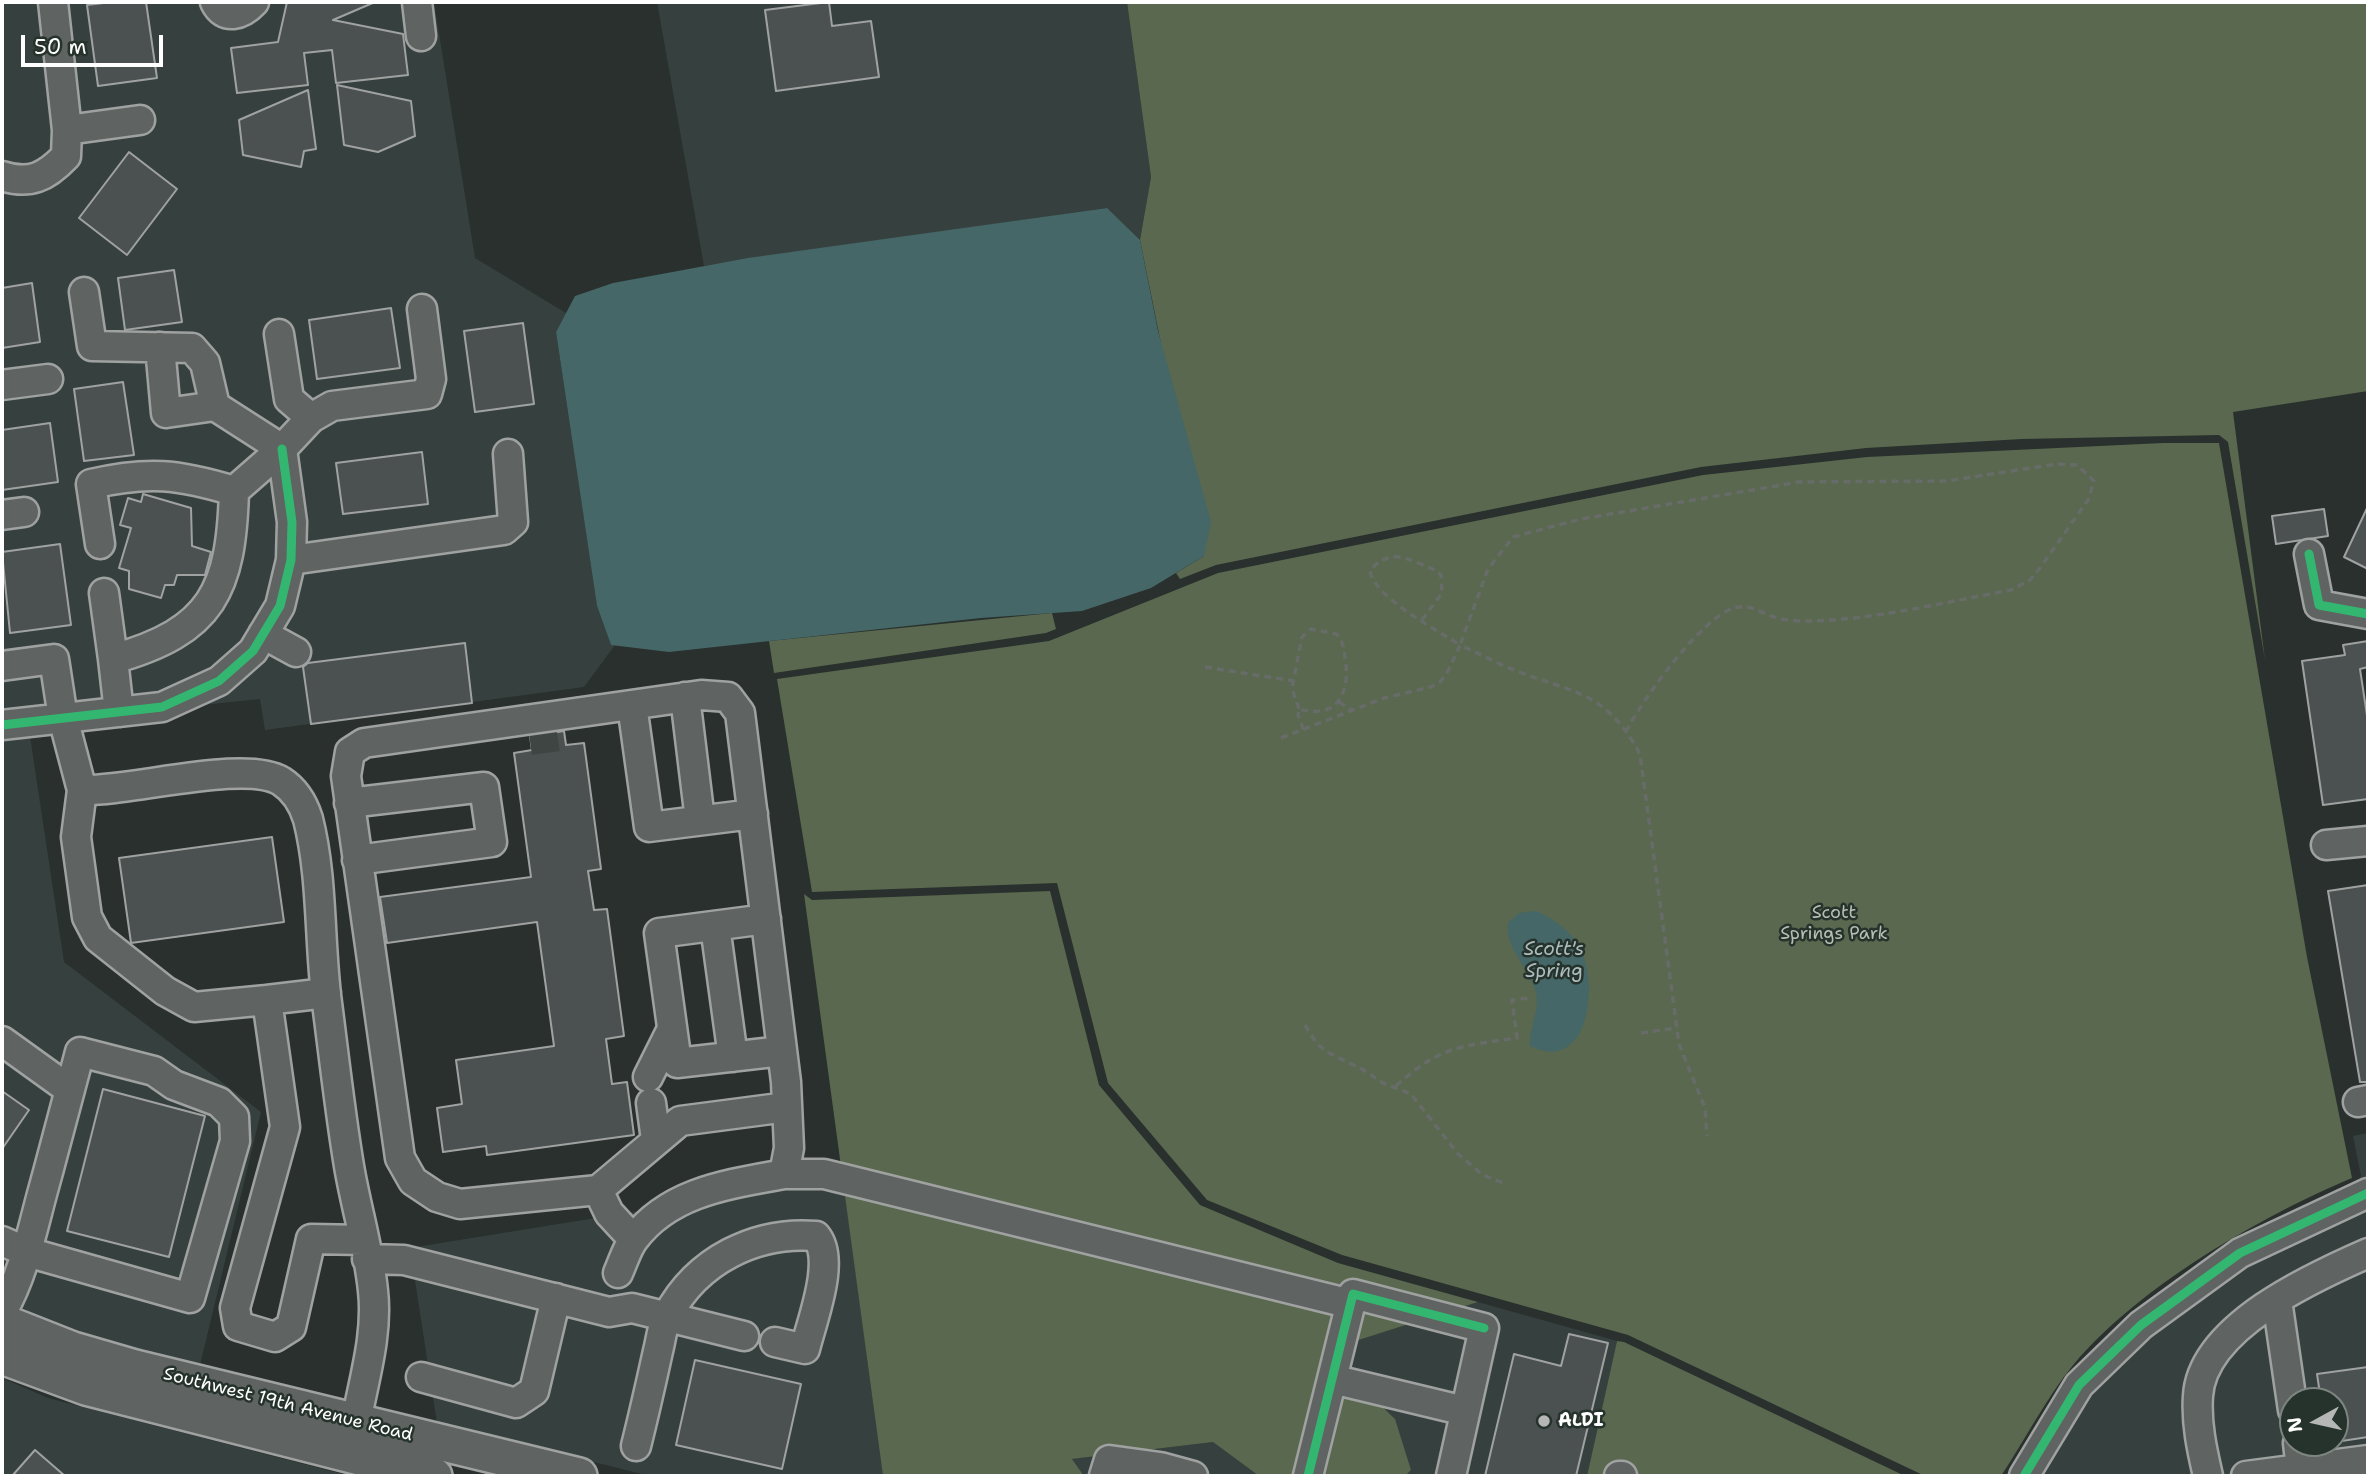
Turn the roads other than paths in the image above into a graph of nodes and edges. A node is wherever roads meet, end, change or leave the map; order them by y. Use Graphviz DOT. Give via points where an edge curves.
graph roads {
  1 [pos="53,2"];
  2 [pos="215,2"];
  3 [pos="254,2"];
  4 [pos="417,2"];
  5 [pos="422,36"];
  6 [pos="140,120"];
  7 [pos="67,130"];
  8 [pos="2,176"];
  9 [pos="84,292"];
  10 [pos="422,309"];
  11 [pos="279,334"];
  12 [pos="160,347"];
  13 [pos="48,379"];
  14 [pos="2,385"];
  15 [pos="215,407"];
  16 [pos="312,418"];
  17 [pos="282,449"];
  18 [pos="508,454"];
  19 [pos="234,491"];
  20 [pos="100,544"];
  21 [pos="2309,554"];
  22 [pos="291,560"];
  23 [pos="104,593"];
  24 [pos="2368,614"];
  25 [pos="263,634"];
  26 [pos="296,652"];
  27 [pos="113,659"];
  28 [pos="2,666"];
  29 [pos="685,697"];
  30 [pos="632,705"];
  31 [pos="599,709"];
  32 [pos="119,712"];
  33 [pos="63,718"];
  34 [pos="2,724"];
  35 [pos="482,726"];
  36 [pos="565,736"];
  37 [pos="530,741"];
  38 [pos="82,790"];
  39 [pos="349,803"];
  40 [pos="753,814"];
  41 [pos="701,820"];
  42 [pos="2368,841"];
  43 [pos="2326,845"];
  44 [pos="357,860"];
  45 [pos="766,919"];
  46 [pos="715,926"];
  47 [pos="326,993"];
  48 [pos="267,1000"];
  49 [pos="672,1029"];
  50 [pos="2,1041"];
  51 [pos="782,1051"];
  52 [pos="733,1056"];
  53 [pos="70,1090"];
  54 [pos="787,1107"];
  55 [pos="656,1140"];
  56 [pos="784,1174"];
  57 [pos="598,1189"];
  58 [pos="2368,1193"];
  59 [pos="633,1239"];
  60 [pos="14,1246"];
  61 [pos="366,1249"];
  62 [pos="2368,1253"];
  63 [pos="618,1273"];
  64 [pos="556,1298"];
  65 [pos="2277,1300"];
  66 [pos="1351,1304"];
  67 [pos="2,1312"];
  68 [pos="666,1317"];
  69 [pos="2,1322"];
  70 [pos="744,1336"];
  71 [pos="775,1342"];
  72 [pos="2,1356"];
  73 [pos="421,1377"];
  74 [pos="1332,1379"];
  75 [pos="2290,1387"];
  76 [pos="1465,1411"];
  77 [pos="356,1422"];
  78 [pos="636,1446"];
  79 [pos="2368,1460"];
  80 [pos="2306,1464"];
  81 [pos="1107,1468"];
  82 [pos="434,1476"];
  83 [pos="579,1476"];
  84 [pos="1193,1476"];
  85 [pos="1308,1476"];
  86 [pos="1451,1476"];
  87 [pos="2024,1476"];
  88 [pos="2208,1476"];
  89 [pos="2246,1476"];
  1 -- 7 [label="street"];
  2 -- 3 [label="street" via="231,15"];
  4 -- 5 [label="street"];
  6 -- 7 [label="street"];
  7 -- 8 [label="street" via="66,156 49,173 19,182"];
  9 -- 12 [label="street" via="92,345"];
  10 -- 16 [label="street" via="431,379 427,394 332,406"];
  11 -- 16 [label="street" via="289,399"];
  12 -- 15 [label="street" via="192,348 205,363"];
  12 -- 15 [label="street" via="166,413"];
  13 -- 14 [label="street"];
  15 -- 17 [label="street"];
  16 -- 17 [label="street"];
  17 -- 19 [label="street"];
  17 -- 22 [label="street" via="292,522"];
  18 -- 22 [label="street" via="513,522 504,530"];
  19 -- 20 [label="street" via="175,475 91,484"];
  19 -- 27 [label="street" via="225,573 207,607 179,635"];
  21 -- 24 [label="street" via="2319,605"];
  22 -- 25 [label="street" via="280,606"];
  23 -- 27 [label="street"];
  25 -- 26 [label="street"];
  25 -- 32 [label="street" via="253,651 219,681 162,707"];
  27 -- 32 [label="street"];
  28 -- 33 [label="street" via="54,659"];
  29 -- 30 [label="street"];
  29 -- 40 [label="street" via="728,697 740,713"];
  29 -- 41 [label="street"];
  30 -- 31 [label="street"];
  30 -- 41 [label="street" via="649,827"];
  31 -- 35 [label="street"];
  31 -- 36 [label="street"];
  32 -- 33 [label="street"];
  33 -- 34 [label="street"];
  33 -- 38 [label="street"];
  35 -- 37 [label="street"];
  35 -- 39 [label="street" via="364,743 350,752 345,776"];
  38 -- 47 [label="street" via="263,775 279,779 296,792 307,817 313,850"];
  38 -- 48 [label="street" via="76,837 87,917 98,938 165,991 194,1007"];
  39 -- 44 [label="street"];
  39 -- 44 [label="street" via="484,787 492,842"];
  40 -- 41 [label="street"];
  40 -- 45 [label="street"];
  42 -- 43 [label="street"];
  44 -- 57 [label="street" via="400,1158 413,1181 437,1197 460,1204"];
  45 -- 46 [label="street"];
  45 -- 51 [label="street"];
  46 -- 49 [label="street" via="659,933"];
  46 -- 52 [label="street"];
  47 -- 48 [label="street"];
  47 -- 61 [label="street" via="349,1166"];
  48 -- 61 [label="street" via="285,1127 235,1308 238,1326 275,1337 291,1327 311,1239"];
  49 -- 52 [label="street" via="677,1063"];
  49 -- 55 [label="street" via="650,1090"];
  50 -- 53 [label="street"];
  51 -- 52 [label="street"];
  51 -- 54 [label="street"];
  53 -- 60 [label="street"];
  53 -- 60 [label="street" via="80,1052 154,1071 174,1085 219,1102 234,1117 235,1141 190,1298"];
  54 -- 55 [label="street" via="680,1121"];
  54 -- 56 [label="street" via="789,1148"];
  55 -- 57 [label="street"];
  56 -- 59 [label="street" via="721,1185 673,1203"];
  56 -- 66 [label="street" via="824,1174"];
  57 -- 59 [label="street" via="609,1213"];
  58 -- 87 [label="street" via="2240,1253 2141,1325 2079,1385"];
  59 -- 63 [label="street"];
  60 -- 67 [label="street" via="19,1282"];
  61 -- 64 [label="street"];
  61 -- 77 [label="street" via="374,1325"];
  62 -- 65 [label="street"];
  64 -- 68 [label="street" via="609,1312 632,1308"];
  64 -- 73 [label="street" via="534,1391 516,1403"];
  65 -- 75 [label="street"];
  65 -- 88 [label="street" via="2231,1333 2210,1359 2198,1394 2200,1442"];
  66 -- 74 [label="street"];
  66 -- 76 [label="street" via="1353,1294 1483,1328"];
  68 -- 70 [label="street"];
  68 -- 71 [label="street" via="709,1264 746,1245 775,1237 816,1236 826,1259 805,1349"];
  68 -- 78 [label="street"];
  69 -- 77 [label="main road, Southwest 19th Avenue Road" via="135,1368"];
  72 -- 82 [label="main road, Southwest 19th Avenue Road" via="86,1387"];
  74 -- 76 [label="street"];
  74 -- 85 [label="street"];
  76 -- 86 [label="street"];
  77 -- 83 [label="main road, Southwest 19th Avenue Road"];
  79 -- 80 [label="street"];
  80 -- 89 [label="street"];
  81 -- 84 [label="street" via="1160,1467"];
}
